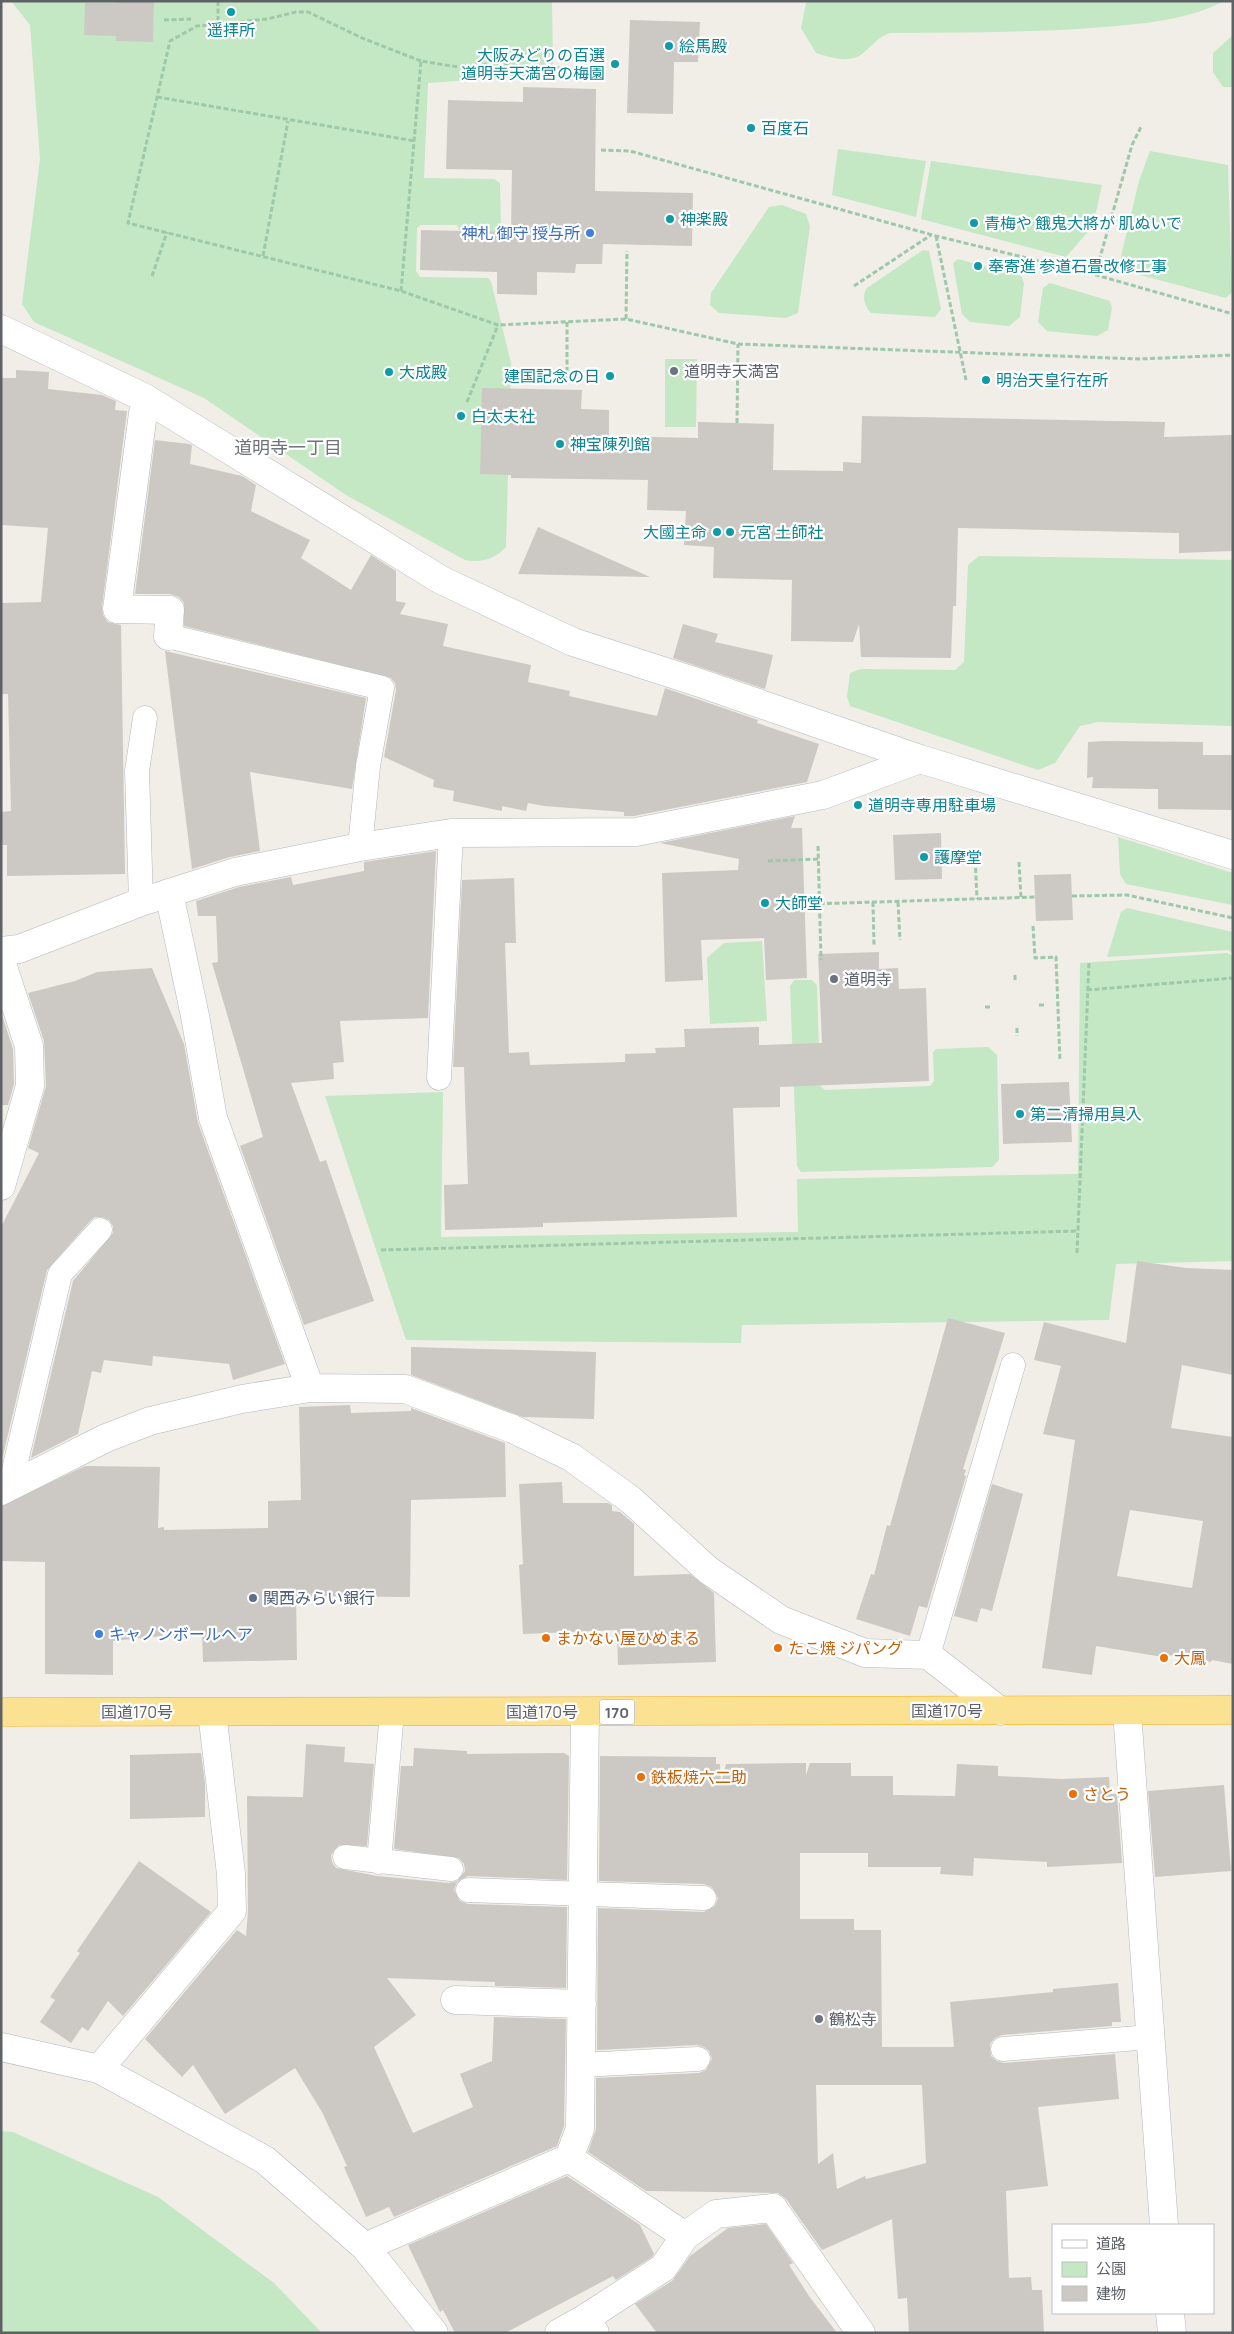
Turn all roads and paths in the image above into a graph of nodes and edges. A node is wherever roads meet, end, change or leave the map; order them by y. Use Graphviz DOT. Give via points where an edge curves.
graph roads {
  1 [pos="218,1"];
  2 [pos="191,19"];
  3 [pos="164,20"];
  4 [pos="218,24"];
  5 [pos="421,61"];
  6 [pos="594,70"];
  7 [pos="156,97"];
  8 [pos="288,121"];
  9 [pos="1142,125"];
  10 [pos="415,141"];
  11 [pos="601,150"];
  12 [pos="167,232"];
  13 [pos="931,234"];
  14 [pos="936,236"];
  15 [pos="627,251"];
  16 [pos="263,256"];
  17 [pos="1095,275"];
  18 [pos="152,276"];
  19 [pos="854,286"];
  20 [pos="401,291"];
  21 [pos="1233,314"];
  22 [pos="626,319"];
  23 [pos="567,322"];
  24 [pos="498,325"];
  25 [pos="1,330"];
  26 [pos="738,344"];
  27 [pos="960,351"];
  28 [pos="1233,355"];
  29 [pos="966,380"];
  30 [pos="567,381"];
  31 [pos="145,398"];
  32 [pos="467,402"];
  33 [pos="737,422"];
  34 [pos="168,636"];
  35 [pos="145,718"];
  36 [pos="920,759"];
  37 [pos="451,833"];
  38 [pos="818,846"];
  39 [pos="360,847"];
  40 [pos="1233,855"];
  41 [pos="958,856"];
  42 [pos="819,860"];
  43 [pos="768,861"];
  44 [pos="1019,862"];
  45 [pos="169,893"];
  46 [pos="1072,896"];
  47 [pos="1035,897"];
  48 [pos="1021,898"];
  49 [pos="977,899"];
  50 [pos="140,902"];
  51 [pos="873,902"];
  52 [pos="898,902"];
  53 [pos="812,904"];
  54 [pos="820,904"];
  55 [pos="1233,918"];
  56 [pos="1034,926"];
  57 [pos="900,940"];
  58 [pos="874,944"];
  59 [pos="1,951"];
  60 [pos="822,960"];
  61 [pos="1,961"];
  62 [pos="1089,962"];
  63 [pos="1015,975"];
  64 [pos="1233,978"];
  65 [pos="1015,982"];
  66 [pos="1087,990"];
  67 [pos="1039,1005"];
  68 [pos="1046,1005"];
  69 [pos="985,1007"];
  70 [pos="992,1007"];
  71 [pos="1017,1028"];
  72 [pos="1017,1036"];
  73 [pos="1060,1061"];
  74 [pos="439,1078"];
  75 [pos="1,1186"];
  76 [pos="100,1230"];
  77 [pos="1078,1231"];
  78 [pos="382,1250"];
  79 [pos="1078,1253"];
  80 [pos="1013,1365"];
  81 [pos="310,1388"];
  82 [pos="5,1489"];
  83 [pos="928,1655"];
  84 [pos="1233,1710"];
  85 [pos="1000,1711"];
  86 [pos="1127,1711"];
  87 [pos="1,1712"];
  88 [pos="212,1712"];
  89 [pos="392,1712"];
  90 [pos="585,1712"];
  91 [pos="345,1857"];
  92 [pos="379,1862"];
  93 [pos="451,1869"];
  94 [pos="468,1890"];
  95 [pos="582,1894"];
  96 [pos="704,1898"];
  97 [pos="455,2000"];
  98 [pos="582,2004"];
  99 [pos="1150,2037"];
  100 [pos="1,2047"];
  101 [pos="1004,2049"];
  102 [pos="698,2059"];
  103 [pos="581,2064"];
  104 [pos="99,2069"];
  105 [pos="569,2158"];
  106 [pos="1164,2224"];
  107 [pos="685,2236"];
  108 [pos="365,2247"];
  109 [pos="1170,2314"];
  110 [pos="590,2326"];
  111 [pos="434,2333"];
  112 [pos="559,2333"];
  113 [pos="861,2333"];
  114 [pos="1172,2333"];
  1 -- 4 [label="path"];
  2 -- 3 [label="path"];
  4 -- 5 [label="path" via="308,12"];
  4 -- 7 [label="path" via="197,26 170,41"];
  5 -- 6 [label="path" via="458,67 489,64"];
  5 -- 10 [label="path"];
  7 -- 8 [label="path"];
  7 -- 12 [label="path" via="128,223"];
  8 -- 10 [label="path"];
  8 -- 16 [label="path"];
  9 -- 17 [label="path" via="1132,145"];
  10 -- 20 [label="path"];
  11 -- 13 [label="path" via="630,151"];
  12 -- 16 [label="path"];
  12 -- 18 [label="path"];
  13 -- 14 [label="path"];
  13 -- 19 [label="path"];
  14 -- 17 [label="path"];
  14 -- 27 [label="path"];
  15 -- 22 [label="path"];
  16 -- 20 [label="path"];
  17 -- 21 [label="path"];
  20 -- 24 [label="path"];
  22 -- 23 [label="path"];
  22 -- 26 [label="path"];
  23 -- 24 [label="path"];
  23 -- 30 [label="path"];
  24 -- 32 [label="path"];
  25 -- 31 [label="street"];
  26 -- 27 [label="path"];
  26 -- 33 [label="path"];
  27 -- 28 [label="path" via="1139,358"];
  27 -- 29 [label="path"];
  31 -- 34 [label="street" via="117,609 170,610"];
  31 -- 36 [label="street" via="441,580 573,642"];
  34 -- 39 [label="lane" via="382,688 368,766"];
  35 -- 50 [label="lane" via="137,772"];
  36 -- 37 [label="street" via="822,795 636,832"];
  36 -- 40 [label="street"];
  37 -- 39 [label="street"];
  37 -- 74 [label="lane"];
  38 -- 42 [label="path"];
  39 -- 45 [label="street" via="234,872"];
  41 -- 49 [label="path" via="975,854"];
  42 -- 43 [label="path"];
  42 -- 54 [label="path"];
  44 -- 48 [label="path"];
  45 -- 50 [label="street"];
  45 -- 81 [label="street" via="213,1118"];
  46 -- 55 [label="path" via="1127,895"];
  47 -- 48 [label="path"];
  48 -- 49 [label="path"];
  49 -- 52 [label="path"];
  50 -- 59 [label="street" via="19,949"];
  51 -- 52 [label="path"];
  51 -- 54 [label="path"];
  51 -- 58 [label="path"];
  52 -- 57 [label="path"];
  53 -- 54 [label="path"];
  54 -- 60 [label="path"];
  56 -- 73 [label="path" via="1035,958 1056,957"];
  61 -- 75 [label="street" via="29,1046 30,1086"];
  62 -- 66 [label="path"];
  63 -- 65 [label="path"];
  64 -- 66 [label="path"];
  66 -- 77 [label="path"];
  67 -- 68 [label="path"];
  69 -- 70 [label="path"];
  71 -- 72 [label="path"];
  76 -- 82 [label="lane" via="60,1274"];
  77 -- 78 [label="path"];
  77 -- 79 [label="path"];
  80 -- 83 [label="lane"];
  81 -- 82 [label="street" via="242,1399 150,1421 106,1438"];
  81 -- 83 [label="street" via="405,1389 513,1430 571,1457 599,1475 708,1570 781,1620 865,1652"];
  83 -- 85 [label="street"];
  84 -- 86 [label="highway, 国道170号 / 170"];
  85 -- 86 [label="highway, 国道170号 / 170"];
  85 -- 90 [label="highway, 国道170号 / 170"];
  86 -- 99 [label="street"];
  87 -- 88 [label="highway, 国道170号 / 170"];
  88 -- 89 [label="highway, 国道170号 / 170"];
  88 -- 104 [label="street" via="231,1874 232,1911"];
  89 -- 90 [label="highway, 国道170号 / 170"];
  89 -- 92 [label="lane"];
  90 -- 95 [label="street"];
  91 -- 92 [label="lane"];
  92 -- 93 [label="lane"];
  94 -- 95 [label="lane"];
  95 -- 96 [label="lane"];
  95 -- 98 [label="street"];
  97 -- 98 [label="street"];
  98 -- 103 [label="street"];
  99 -- 101 [label="lane"];
  99 -- 106 [label="street"];
  100 -- 104 [label="street"];
  102 -- 103 [label="lane"];
  103 -- 105 [label="street" via="580,2129"];
  104 -- 108 [label="street" via="265,2160"];
  105 -- 107 [label="street"];
  105 -- 108 [label="street"];
  107 -- 110 [label="street" via="663,2268"];
  107 -- 113 [label="street" via="716,2214 773,2208"];
  108 -- 111 [label="street"];
  109 -- 114 [label="street"];
  110 -- 112 [label="street"];
}
